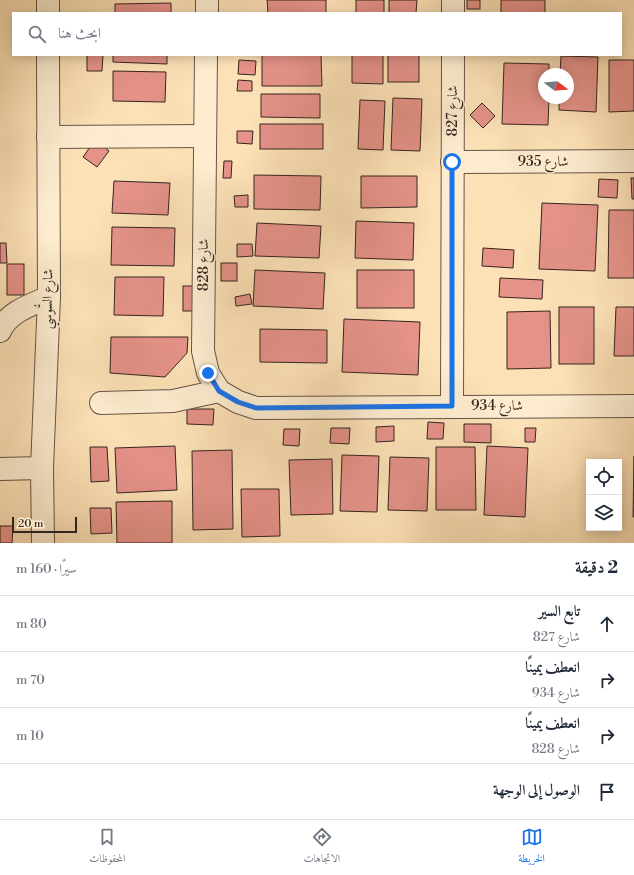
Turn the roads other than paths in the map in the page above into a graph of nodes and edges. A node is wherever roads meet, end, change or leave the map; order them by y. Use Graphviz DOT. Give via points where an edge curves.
graph roads {
  1 [pos="48,0"];
  2 [pos="207,0"];
  3 [pos="453,0"];
  4 [pos="48,12"];
  5 [pos="206,12"];
  6 [pos="453,12"];
  7 [pos="48,56"];
  8 [pos="206,56"];
  9 [pos="453,56"];
  10 [pos="204,136"];
  11 [pos="48,137"];
  12 [pos="634,161"];
  13 [pos="452,162"];
  14 [pos="49,297"];
  15 [pos="0,331"];
  16 [pos="219,391"];
  17 [pos="101,403"];
  18 [pos="452,406"];
  19 [pos="634,406"];
  20 [pos="42,468"];
  21 [pos="0,469"];
  22 [pos="43,543"];
  1 -- 4 [label="street"];
  2 -- 5 [label="street"];
  3 -- 6 [label="street"];
  7 -- 11 [label="street, شارع السُّوسي"];
  8 -- 10 [label="street, شارع 828"];
  9 -- 13 [label="street, شارع 827"];
  10 -- 11 [label="street"];
  10 -- 16 [label="street, شارع 828" via="204,351 208,373"];
  11 -- 14 [label="street, شارع السُّوسي"];
  12 -- 13 [label="street, شارع 935"];
  13 -- 18 [label="street, شارع 827"];
  14 -- 15 [label="street" via="6,320"];
  14 -- 20 [label="street, شارع السُّوسي"];
  16 -- 17 [label="street" via="172,401"];
  16 -- 18 [label="street, شارع 934" via="238,402 256,408"];
  18 -- 19 [label="street, شارع 934"];
  20 -- 21 [label="street"];
  20 -- 22 [label="street, شارع السُّوسي"];
}
